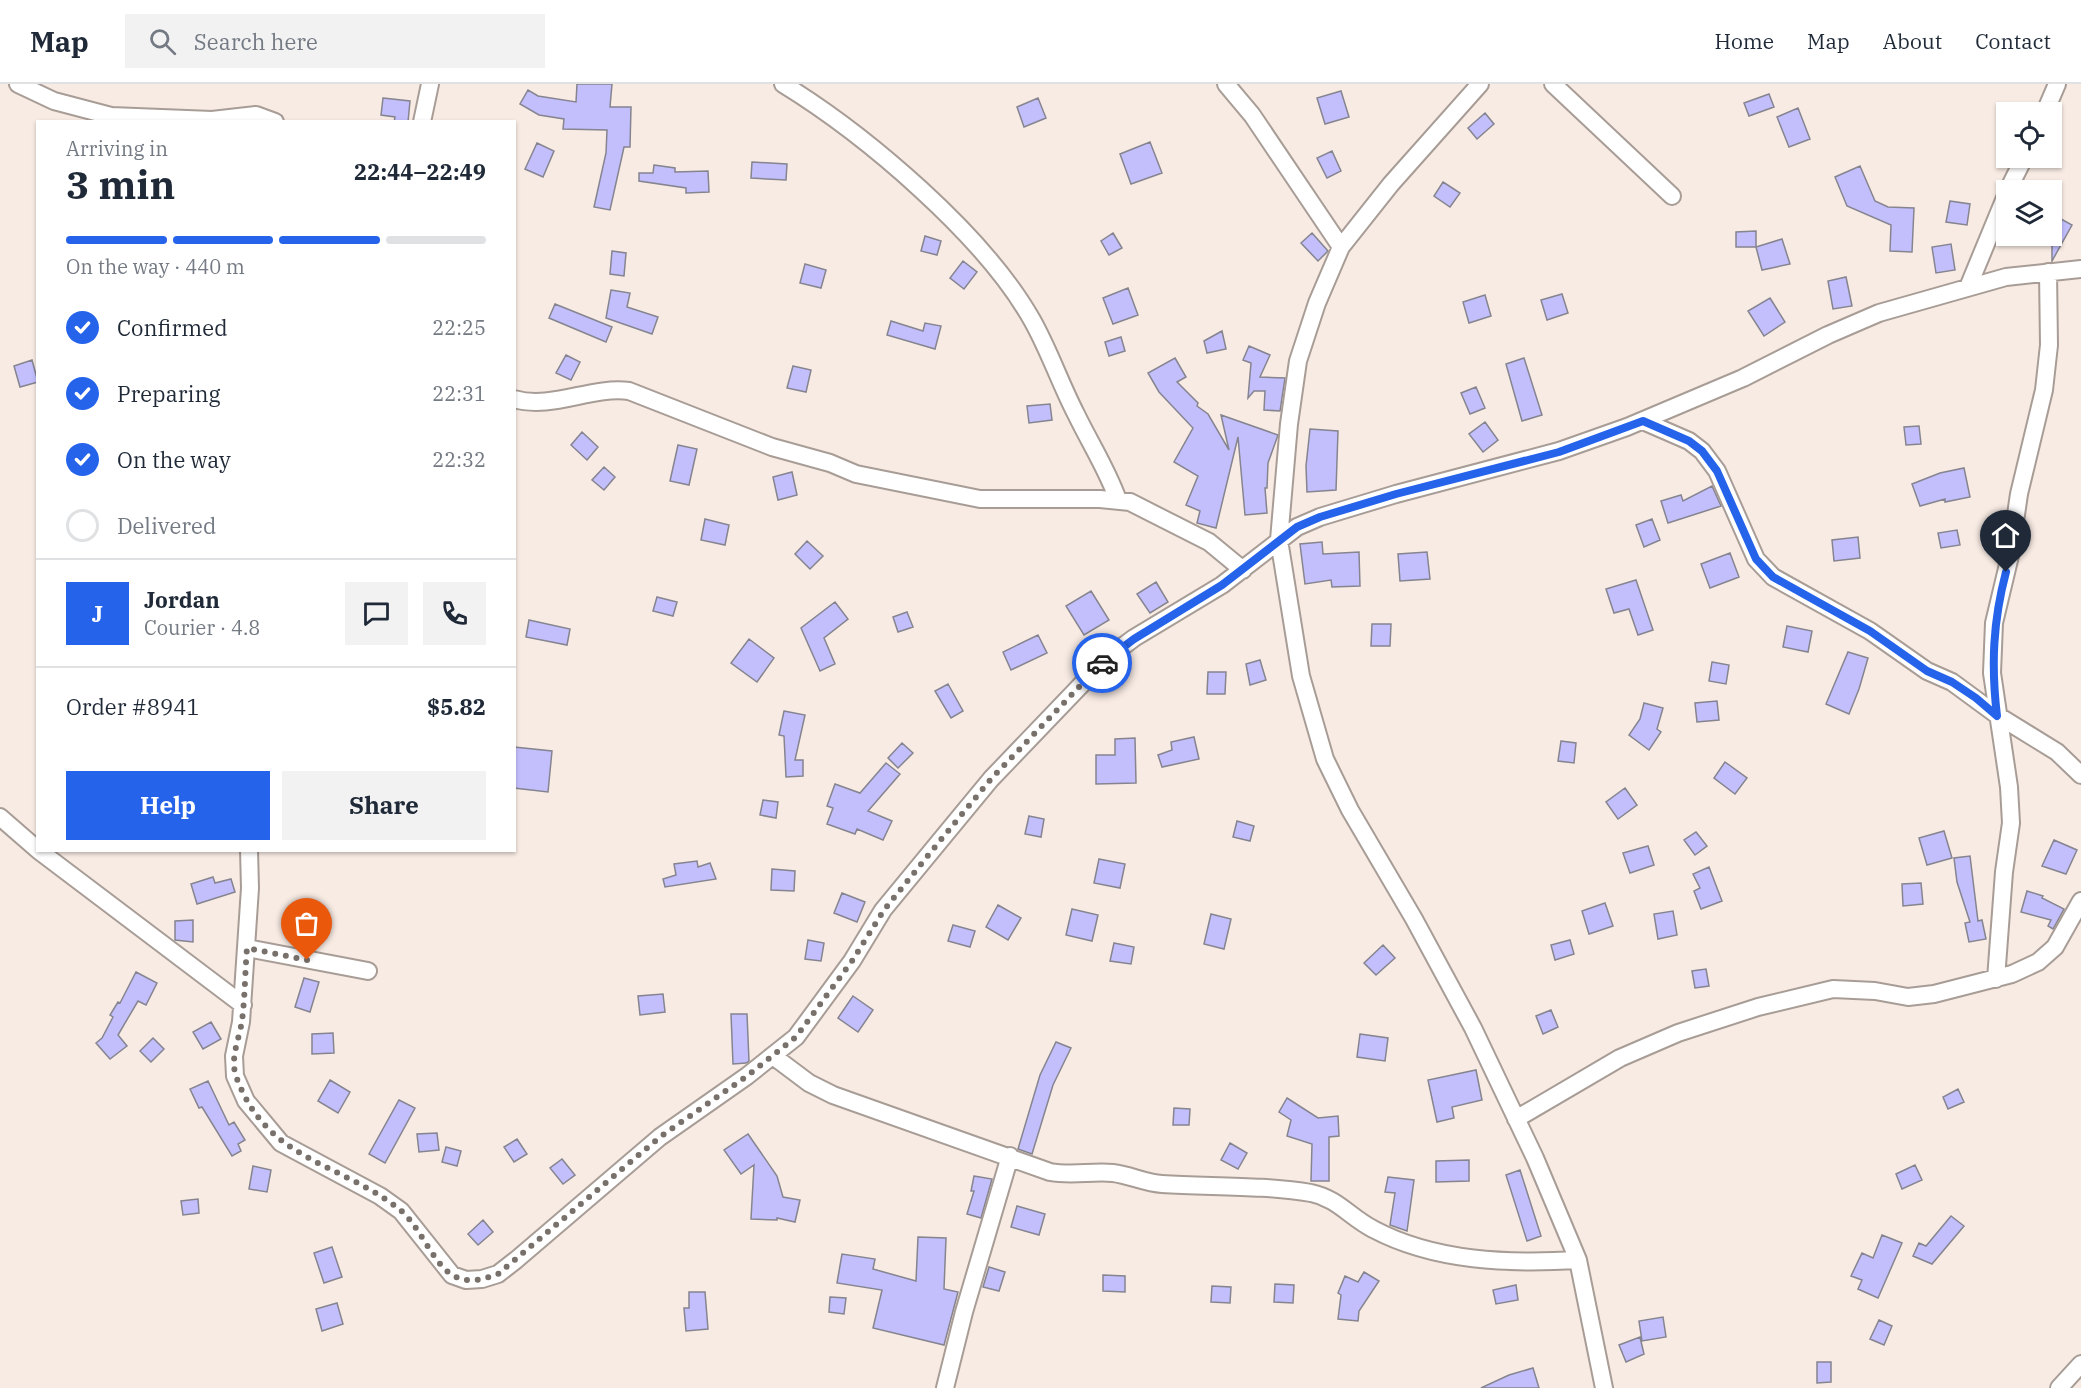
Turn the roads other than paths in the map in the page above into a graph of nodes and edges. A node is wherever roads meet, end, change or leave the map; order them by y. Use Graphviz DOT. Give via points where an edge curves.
graph roads {
  1 [pos="18,84"];
  2 [pos="430,84"];
  3 [pos="783,84"];
  4 [pos="1226,84"];
  5 [pos="1480,84"];
  6 [pos="1553,84"];
  7 [pos="2057,84"];
  8 [pos="2049,102"];
  9 [pos="212,120"];
  10 [pos="212,120"];
  11 [pos="270,120"];
  12 [pos="422,120"];
  13 [pos="1672,196"];
  14 [pos="1996,221"];
  15 [pos="1341,247"];
  16 [pos="2081,269"];
  17 [pos="2048,272"];
  18 [pos="1969,285"];
  19 [pos="516,399"];
  20 [pos="1643,421"];
  21 [pos="1118,500"];
  22 [pos="1279,540"];
  23 [pos="1243,570"];
  24 [pos="1997,716"];
  25 [pos="2081,775"];
  26 [pos="0,817"];
  27 [pos="36,848"];
  28 [pos="41,852"];
  29 [pos="249,852"];
  30 [pos="2081,901"];
  31 [pos="247,948"];
  32 [pos="368,971"];
  33 [pos="1996,979"];
  34 [pos="243,1005"];
  35 [pos="773,1056"];
  36 [pos="1516,1119"];
  37 [pos="1010,1156"];
  38 [pos="1578,1260"];
  39 [pos="2081,1364"];
  40 [pos="945,1388"];
  41 [pos="1604,1388"];
  42 [pos="2058,1388"];
  1 -- 10 [label="street" via="54,101 111,116"];
  2 -- 12 [label="street"];
  3 -- 21 [label="street" via="864,141 988,261 1031,319"];
  4 -- 15 [label="street" via="1252,115"];
  5 -- 15 [label="street"];
  6 -- 13 [label="street"];
  7 -- 8 [label="street"];
  9 -- 11 [label="street" via="256,115"];
  14 -- 18 [label="street"];
  15 -- 22 [label="street" via="1298,362"];
  16 -- 17 [label="street"];
  17 -- 18 [label="street"];
  17 -- 24 [label="street" via="2049,345 2044,390 1994,623 1992,673"];
  18 -- 20 [label="street" via="1879,313"];
  19 -- 21 [label="street" via="533,403 614,389 629,391 772,447 856,474 980,499"];
  20 -- 22 [label="street" via="1559,452 1320,517"];
  20 -- 24 [label="street" via="1689,441 1702,451 1717,471 1756,559 1773,577 1870,631 1927,671 1976,698"];
  21 -- 23 [label="street" via="1143,508 1209,542"];
  22 -- 23 [label="street"];
  22 -- 36 [label="street" via="1301,676 1325,759 1468,1018"];
  23 -- 35 [label="street" via="1134,639 1080,684 969,806 884,910 796,1037"];
  24 -- 25 [label="street" via="2057,752"];
  24 -- 33 [label="street" via="2011,823"];
  26 -- 27 [label="street"];
  28 -- 34 [label="street"];
  29 -- 31 [label="street"];
  30 -- 33 [label="street" via="2071,922 2046,955"];
  31 -- 32 [label="street"];
  31 -- 34 [label="street"];
  33 -- 36 [label="street" via="1908,997 1833,989 1758,1007 1678,1033 1620,1058"];
  34 -- 35 [label="street" via="234,1056 235,1076 246,1101 263,1123 281,1143 402,1211 452,1275 466,1280 498,1274 660,1137"];
  35 -- 37 [label="street" via="832,1095"];
  36 -- 38 [label="street"];
  37 -- 38 [label="street" via="1067,1175 1114,1173 1161,1184 1264,1187 1314,1194 1333,1200 1372,1229 1464,1258 1532,1263"];
  37 -- 40 [label="street"];
  38 -- 41 [label="street"];
  39 -- 42 [label="street"];
}
